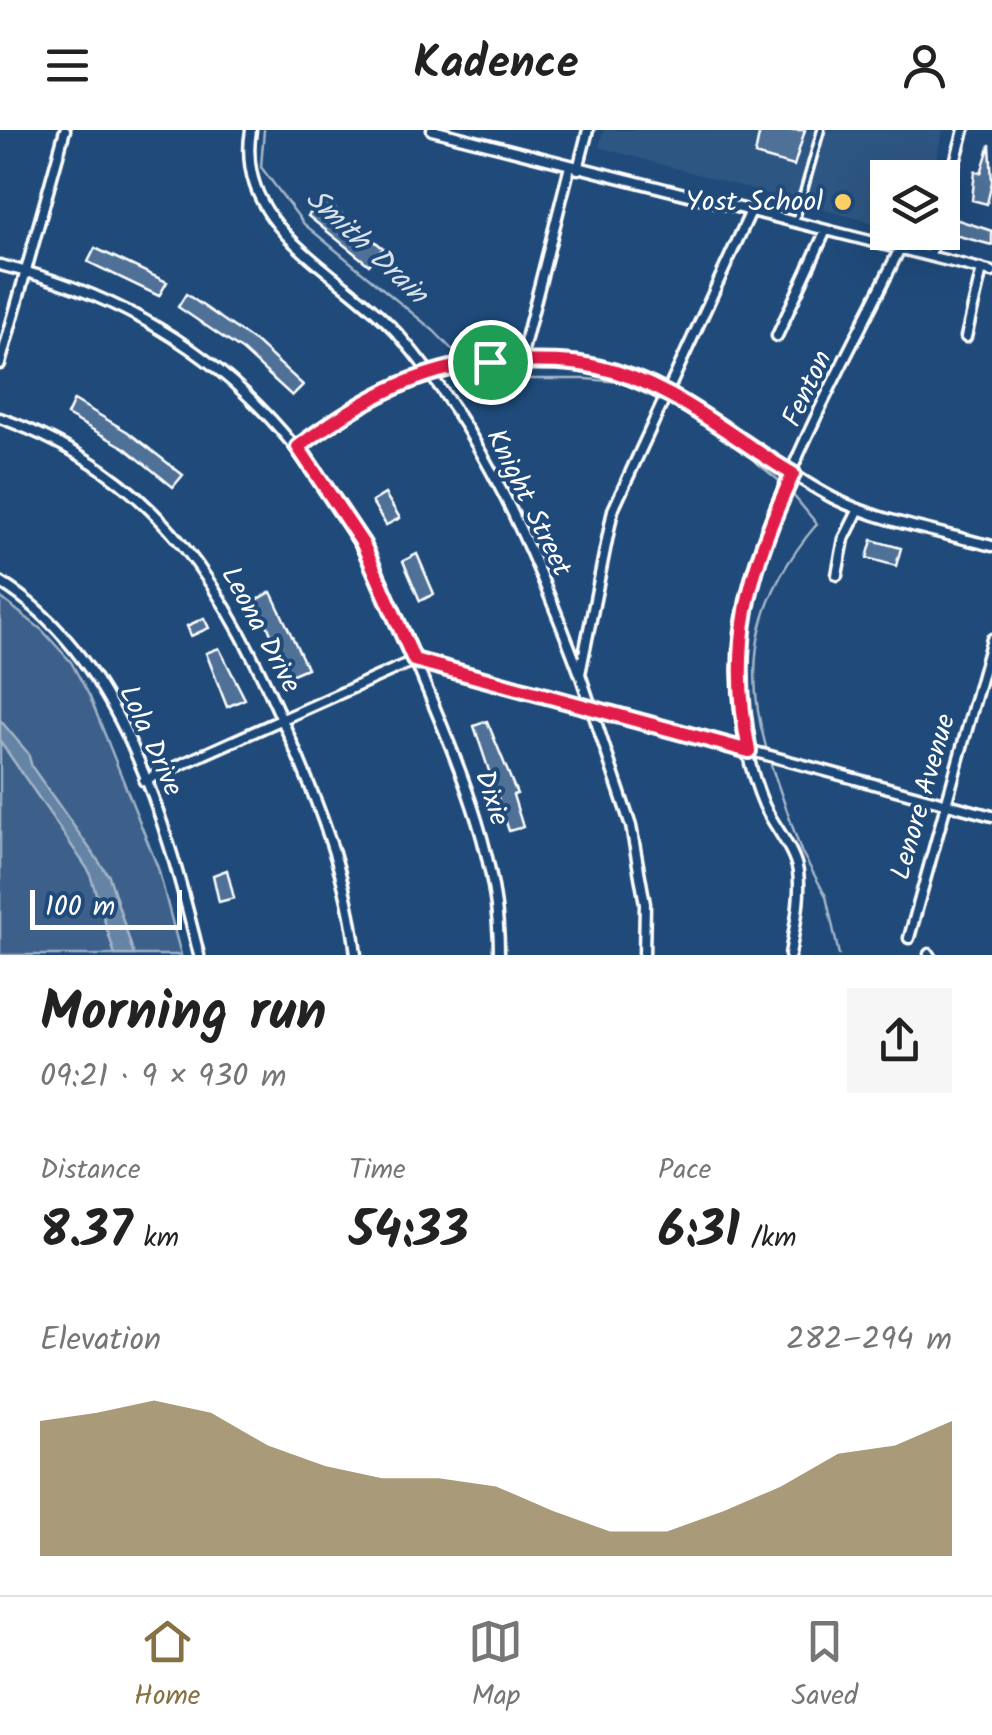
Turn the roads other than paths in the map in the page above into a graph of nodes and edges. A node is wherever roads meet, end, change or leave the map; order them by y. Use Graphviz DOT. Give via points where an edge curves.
graph roads {
  1 [pos="65,130"];
  2 [pos="251,130"];
  3 [pos="432,130"];
  4 [pos="588,130"];
  5 [pos="821,130"];
  6 [pos="964,130"];
  7 [pos="956,160"];
  8 [pos="574,167"];
  9 [pos="751,211"];
  10 [pos="794,222"];
  11 [pos="826,230"];
  12 [pos="870,241"];
  13 [pos="899,250"];
  14 [pos="908,250"];
  15 [pos="932,250"];
  16 [pos="930,256"];
  17 [pos="0,265"];
  18 [pos="982,269"];
  19 [pos="26,271"];
  20 [pos="992,272"];
  21 [pos="776,336"];
  22 [pos="966,338"];
  23 [pos="520,362"];
  24 [pos="0,364"];
  25 [pos="431,374"];
  26 [pos="668,395"];
  27 [pos="0,418"];
  28 [pos="298,447"];
  29 [pos="793,474"];
  30 [pos="860,509"];
  31 [pos="992,546"];
  32 [pos="837,574"];
  33 [pos="0,582"];
  34 [pos="992,638"];
  35 [pos="414,660"];
  36 [pos="580,674"];
  37 [pos="592,708"];
  38 [pos="282,721"];
  39 [pos="749,751"];
  40 [pos="144,781"];
  41 [pos="946,803"];
  42 [pos="992,816"];
  43 [pos="909,938"];
  44 [pos="199,955"];
  45 [pos="356,955"];
  46 [pos="499,955"];
  47 [pos="644,955"];
  48 [pos="790,955"];
  1 -- 19 [label="street"];
  2 -- 25 [label="street, Knight Street" via="250,180 269,217 383,318"];
  3 -- 8 [label="street"];
  4 -- 8 [label="street"];
  5 -- 10 [label="lane"];
  6 -- 7 [label="street"];
  8 -- 9 [label="street"];
  8 -- 23 [label="street"];
  9 -- 10 [label="street"];
  9 -- 26 [label="street"];
  10 -- 11 [label="street"];
  11 -- 12 [label="street"];
  11 -- 21 [label="street"];
  13 -- 29 [label="street, Fenton"];
  14 -- 16 [label="street"];
  15 -- 16 [label="street"];
  16 -- 18 [label="street"];
  17 -- 19 [label="street, Dixie"];
  18 -- 20 [label="street"];
  18 -- 22 [label="street"];
  19 -- 24 [label="street"];
  19 -- 28 [label="street, Dixie" via="97,296 168,334 237,385"];
  23 -- 25 [label="street" via="474,363"];
  23 -- 26 [label="street" via="598,367"];
  25 -- 28 [label="street" via="358,405"];
  25 -- 36 [label="street, Knight Street" via="505,498"];
  26 -- 29 [label="street"];
  26 -- 36 [label="street" via="613,510"];
  27 -- 38 [label="street, Leona Drive" via="78,454 163,520 223,598"];
  28 -- 35 [label="street, Dixie" via="363,544"];
  29 -- 30 [label="street"];
  29 -- 39 [label="street, Fenton" via="759,554 742,617 738,679"];
  30 -- 31 [label="street"];
  30 -- 32 [label="street" via="844,539"];
  33 -- 40 [label="street, Lola Drive" via="80,652"];
  34 -- 41 [label="street, Lenore Avenue"];
  35 -- 37 [label="street"];
  35 -- 38 [label="street"];
  35 -- 46 [label="street, Dixie" via="456,759 484,850"];
  36 -- 37 [label="street, Knight Street"];
  37 -- 39 [label="street"];
  37 -- 47 [label="street, Knight Street" via="636,850"];
  38 -- 40 [label="street"];
  38 -- 45 [label="street, Leona Drive" via="336,856"];
  39 -- 41 [label="street"];
  39 -- 48 [label="street, Fenton" via="762,799 798,869"];
  40 -- 44 [label="street, Lola Drive" via="183,886"];
  41 -- 42 [label="street"];
  41 -- 43 [label="street, Lenore Avenue"];
}
